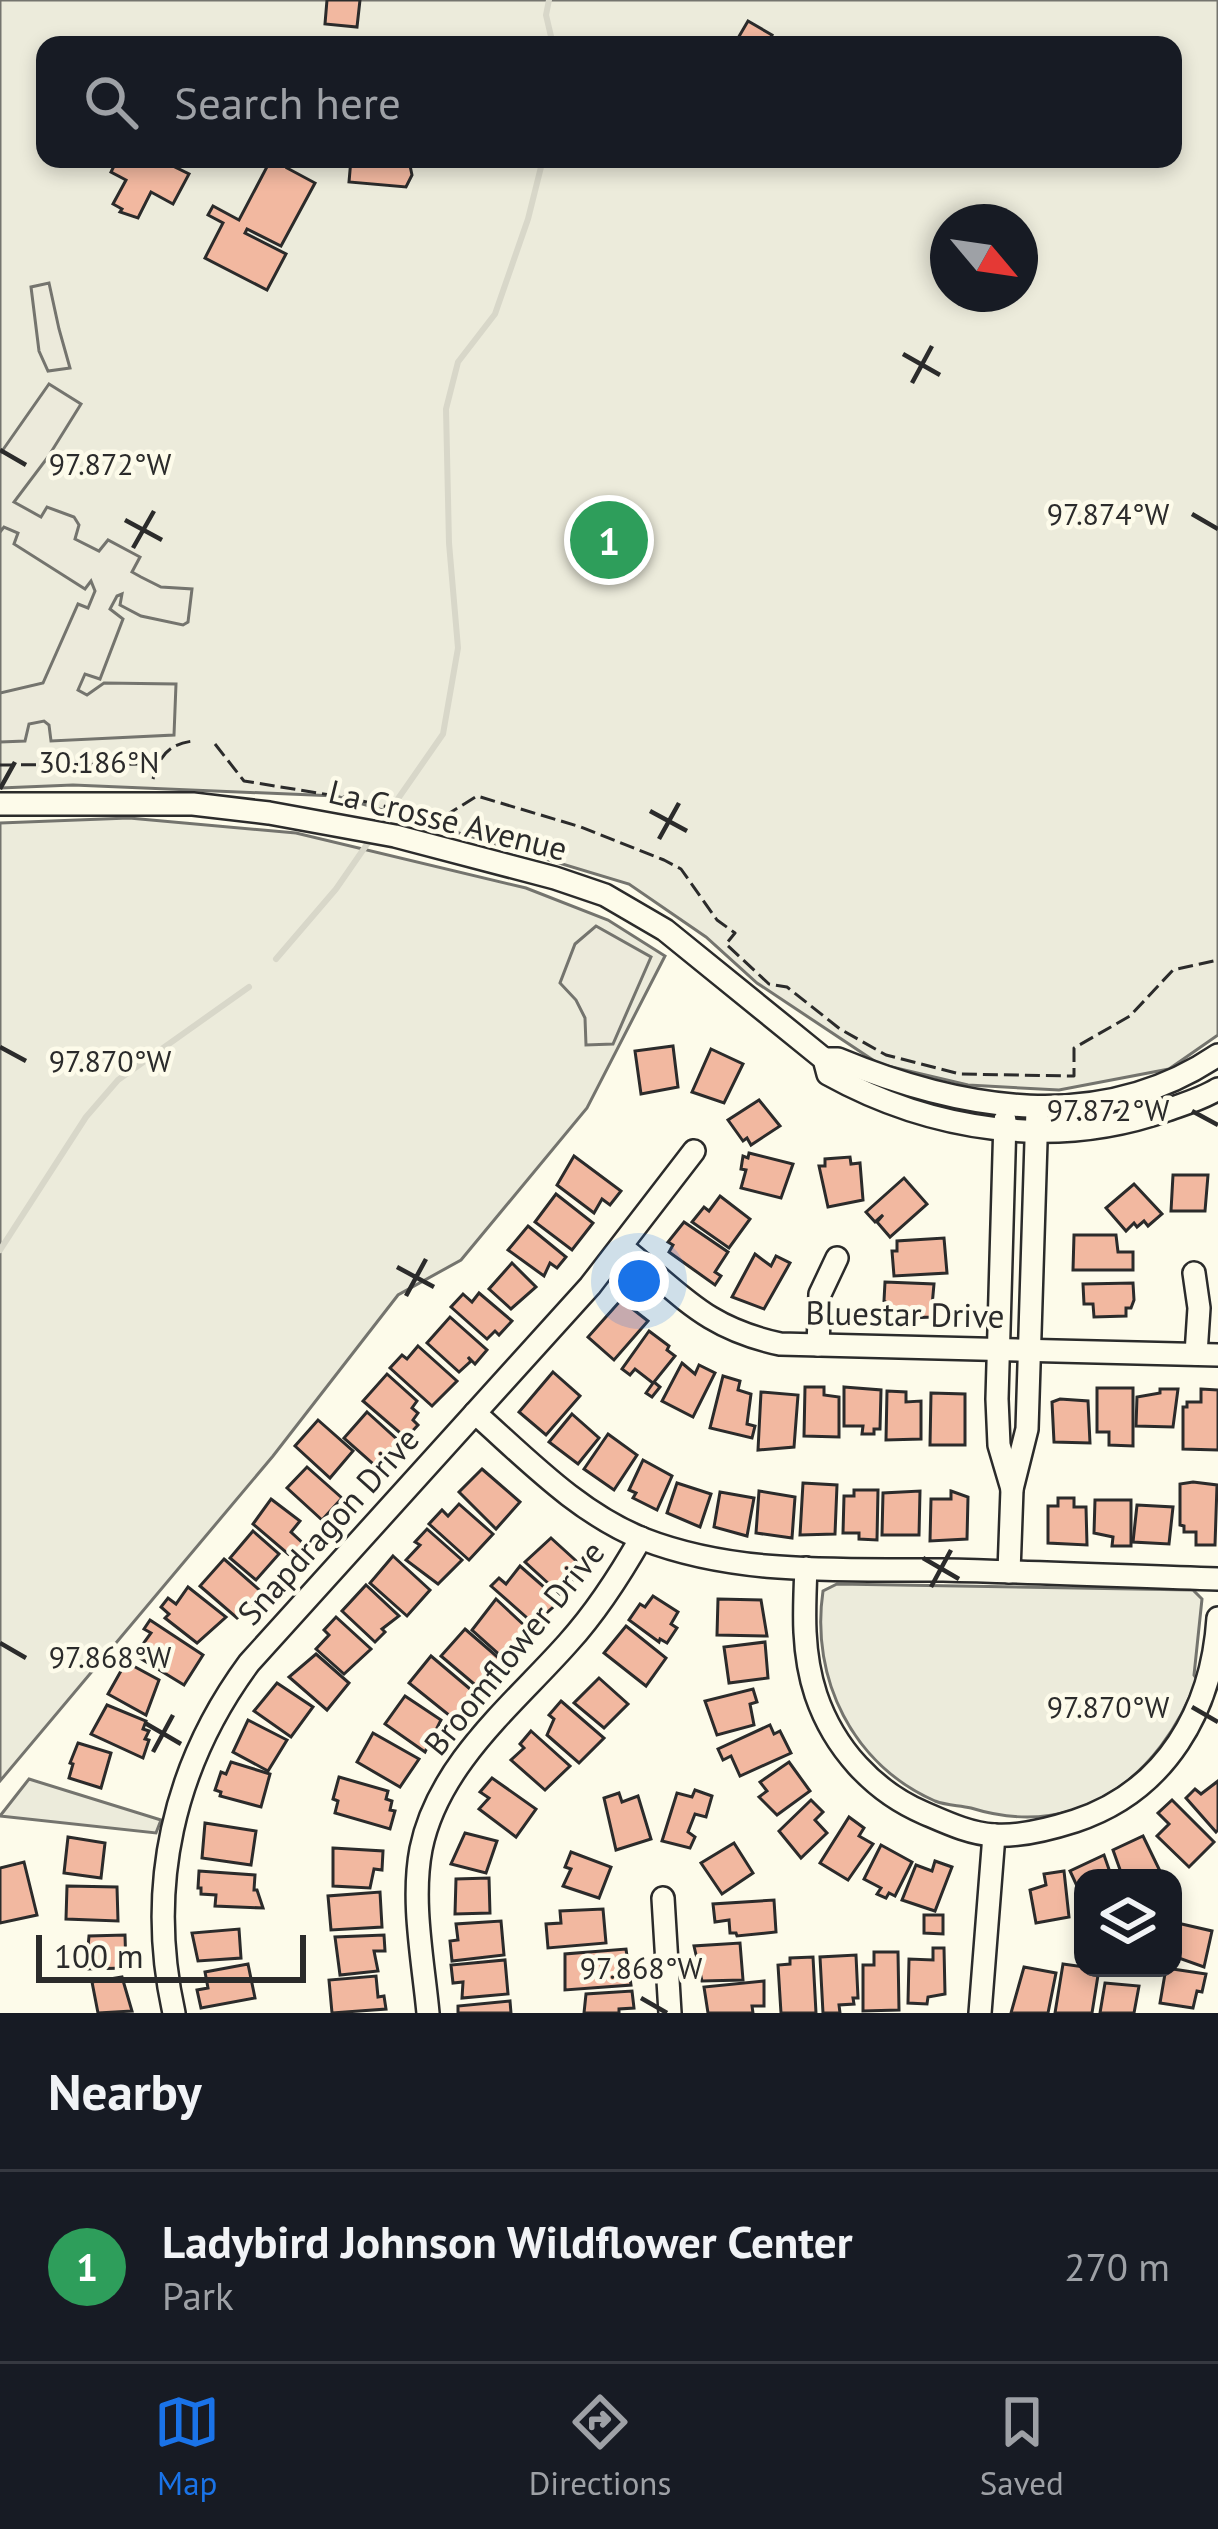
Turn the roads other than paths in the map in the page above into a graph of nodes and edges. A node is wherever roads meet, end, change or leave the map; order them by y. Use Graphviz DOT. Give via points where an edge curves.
graph roads {
  1 [pos="0,805"];
  2 [pos="1218,1055"];
  3 [pos="824,1059"];
  4 [pos="1218,1089"];
  5 [pos="1006,1106"];
  6 [pos="1037,1109"];
  7 [pos="1005,1130"];
  8 [pos="1036,1133"];
  9 [pos="694,1150"];
  10 [pos="622,1247"];
  11 [pos="837,1258"];
  12 [pos="1194,1273"];
  13 [pos="818,1345"];
  14 [pos="998,1349"];
  15 [pos="1030,1350"];
  16 [pos="1207,1354"];
  17 [pos="475,1413"];
  18 [pos="1012,1489"];
  19 [pos="641,1538"];
  20 [pos="806,1568"];
  21 [pos="1009,1572"];
  22 [pos="1218,1579"];
  23 [pos="1218,1618"];
  24 [pos="994,1835"];
  25 [pos="663,1898"];
  26 [pos="174,2013"];
  27 [pos="428,2013"];
  28 [pos="670,2013"];
  29 [pos="980,2013"];
  1 -- 3 [label="street, La Crosse Avenue" via="193,804 345,825 555,878 634,909"];
  2 -- 6 [label="street, La Crosse Avenue" via="1148,1090"];
  3 -- 5 [label="street, La Crosse Avenue" via="931,1093"];
  3 -- 7 [label="street, La Crosse Avenue" via="828,1074 897,1108"];
  4 -- 8 [label="street, La Crosse Avenue" via="1137,1120"];
  5 -- 6 [label="street, La Crosse Avenue"];
  5 -- 7 [label="street"];
  6 -- 8 [label="street"];
  7 -- 8 [label="street, La Crosse Avenue"];
  7 -- 14 [label="street"];
  8 -- 15 [label="street"];
  9 -- 10 [label="street, Snapdragon Drive"];
  10 -- 13 [label="street, Bluestar Drive" via="720,1326 780,1344"];
  10 -- 17 [label="street, Snapdragon Drive"];
  11 -- 13 [label="street" via="820,1294"];
  12 -- 16 [label="street"];
  13 -- 14 [label="street, Bluestar Drive"];
  14 -- 15 [label="street, Bluestar Drive"];
  14 -- 18 [label="street" via="999,1445"];
  15 -- 16 [label="street, Bluestar Drive"];
  15 -- 18 [label="street" via="1027,1430"];
  17 -- 19 [label="street" via="558,1487"];
  17 -- 26 [label="street, Snapdragon Drive" via="249,1663 212,1718 179,1798 163,1877 163,1956"];
  18 -- 21 [label="street"];
  19 -- 20 [label="street" via="706,1558"];
  19 -- 27 [label="street, Broomflower Drive" via="597,1609 471,1750 432,1814 418,1885"];
  20 -- 21 [label="street"];
  20 -- 24 [label="street" via="809,1671 840,1744 902,1802"];
  21 -- 22 [label="street"];
  23 -- 24 [label="street" via="1202,1705 1154,1773 1086,1817"];
  24 -- 29 [label="street"];
  25 -- 28 [label="street"];
}
